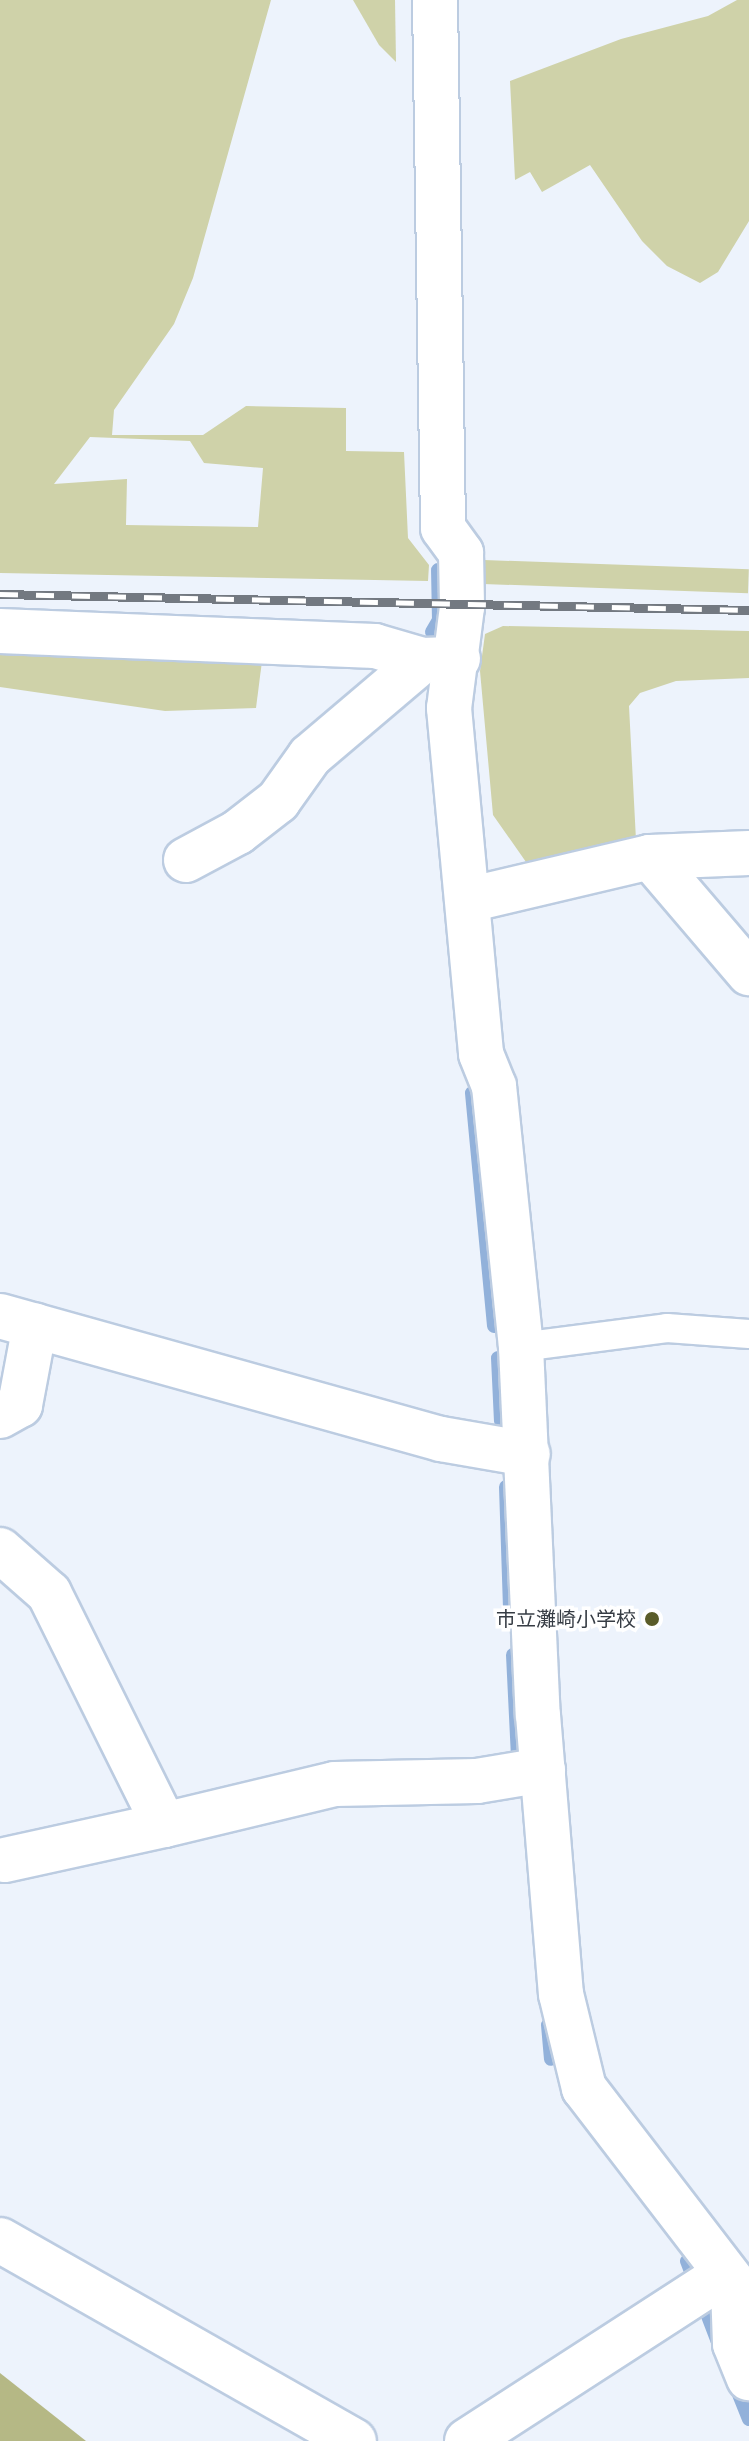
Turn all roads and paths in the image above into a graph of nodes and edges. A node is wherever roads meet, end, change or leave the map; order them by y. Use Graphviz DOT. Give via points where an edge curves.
graph roads {
  1 [pos="435,0"];
  2 [pos="0,631"];
  3 [pos="441,660"];
  4 [pos="749,853"];
  5 [pos="650,857"];
  6 [pos="186,860"];
  7 [pos="468,900"];
  8 [pos="749,973"];
  9 [pos="17,1320"];
  10 [pos="749,1334"];
  11 [pos="521,1347"];
  12 [pos="0,1416"];
  13 [pos="528,1454"];
  14 [pos="0,1550"];
  15 [pos="543,1770"];
  16 [pos="164,1825"];
  17 [pos="5,1860"];
  18 [pos="0,2240"];
  19 [pos="720,2290"];
  20 [pos="749,2378"];
  21 [pos="354,2441"];
  22 [pos="467,2441"];
  1 -- 3 [label="street" via="443,528 461,553"];
  2 -- 3 [label="street" via="375,646"];
  3 -- 6 [label="street" via="310,756 278,801 238,832"];
  3 -- 7 [label="street"];
  4 -- 5 [label="street"];
  5 -- 7 [label="street"];
  5 -- 8 [label="street"];
  7 -- 11 [label="street" via="481,1054 494,1086"];
  9 -- 12 [label="street" via="20,1405"];
  9 -- 13 [label="street" via="441,1439"];
  10 -- 11 [label="lane" via="667,1328"];
  11 -- 13 [label="street"];
  13 -- 15 [label="street"];
  14 -- 16 [label="street" via="49,1593"];
  15 -- 16 [label="street" via="477,1781 335,1784"];
  15 -- 19 [label="street" via="561,1994 584,2088"];
  16 -- 17 [label="street"];
  18 -- 21 [label="street"];
  19 -- 20 [label="street"];
  19 -- 22 [label="street"];
}
